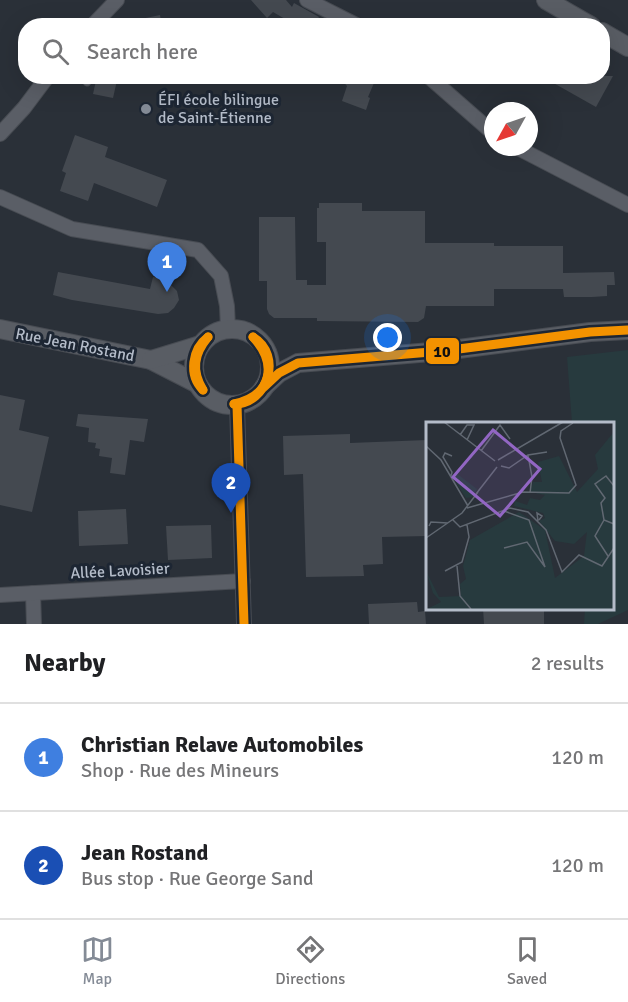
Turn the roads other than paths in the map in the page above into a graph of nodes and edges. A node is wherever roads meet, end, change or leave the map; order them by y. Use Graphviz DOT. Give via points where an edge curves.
graph roads {
  1 [pos="117,0"];
  2 [pos="307,0"];
  3 [pos="554,2"];
  4 [pos="100,18"];
  5 [pos="342,18"];
  6 [pos="579,18"];
  7 [pos="610,36"];
  8 [pos="628,46"];
  9 [pos="42,84"];
  10 [pos="437,84"];
  11 [pos="484,125"];
  12 [pos="0,134"];
  13 [pos="533,156"];
  14 [pos="0,197"];
  15 [pos="628,205"];
  16 [pos="628,321"];
  17 [pos="0,329"];
  18 [pos="228,329"];
  19 [pos="628,330"];
  20 [pos="590,332"];
  21 [pos="200,345"];
  22 [pos="265,349"];
  23 [pos="151,360"];
  24 [pos="298,363"];
  25 [pos="198,384"];
  26 [pos="264,387"];
  27 [pos="237,405"];
  28 [pos="243,581"];
  29 [pos="33,593"];
  30 [pos="0,595"];
  31 [pos="34,624"];
  32 [pos="244,624"];
  1 -- 4 [label="street"];
  2 -- 5 [label="street"];
  3 -- 6 [label="main road"];
  7 -- 8 [label="main road"];
  9 -- 12 [label="street"];
  10 -- 11 [label="street"];
  13 -- 15 [label="street"];
  14 -- 18 [label="street" via="72,229 198,250 221,276"];
  16 -- 20 [label="main road"];
  17 -- 23 [label="main road, Rue Jean Rostand"];
  18 -- 21 [label="main road"];
  18 -- 22 [label="main road" via="250,334"];
  19 -- 20 [label="main road"];
  20 -- 24 [label="main road" via="443,351"];
  21 -- 23 [label="main road"];
  21 -- 25 [label="main road" via="194,364"];
  22 -- 24 [label="main road"];
  22 -- 26 [label="main road" via="270,368"];
  23 -- 25 [label="main road"];
  24 -- 26 [label="main road"];
  25 -- 27 [label="main road" via="214,401"];
  26 -- 27 [label="main road" via="248,402"];
  27 -- 28 [label="street"];
  28 -- 29 [label="street, Allée Lavoisier"];
  28 -- 32 [label="street"];
  29 -- 30 [label="street, Allée Lavoisier"];
  29 -- 31 [label="street"];
}
